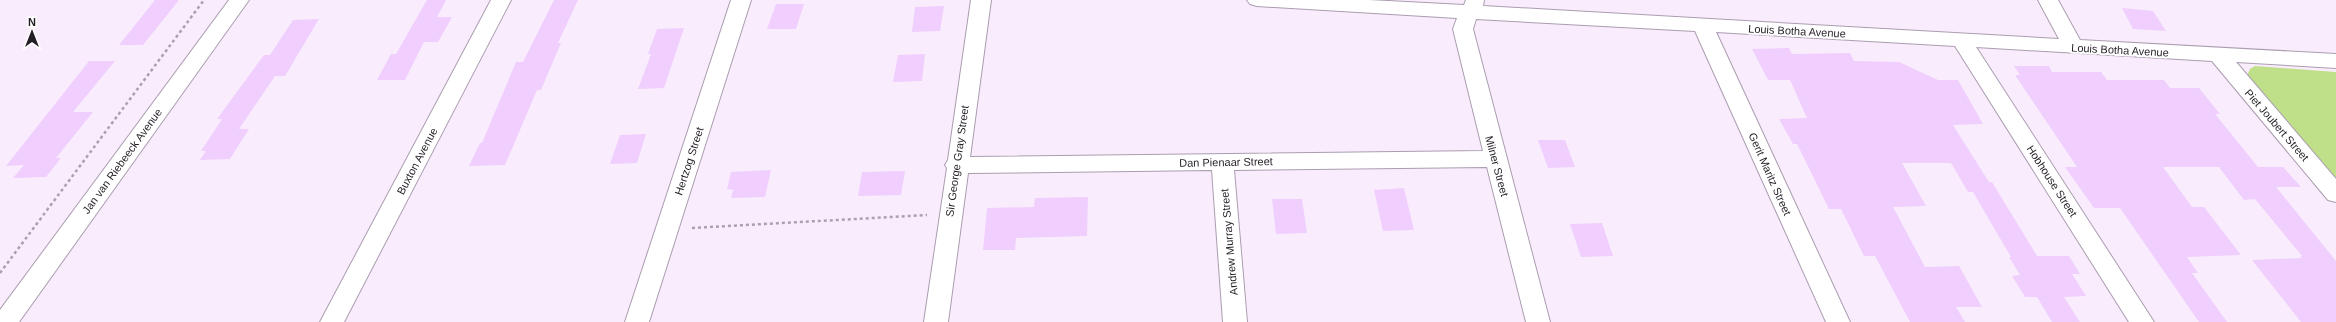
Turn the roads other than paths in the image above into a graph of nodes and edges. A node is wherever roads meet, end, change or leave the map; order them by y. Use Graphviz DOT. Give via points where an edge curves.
graph roads {
  1 [pos="239,0"];
  2 [pos="501,0"];
  3 [pos="741,0"];
  4 [pos="981,0"];
  5 [pos="1257,0"];
  6 [pos="2048,0"];
  7 [pos="1474,6"];
  8 [pos="1703,26"];
  9 [pos="1962,41"];
  10 [pos="2074,47"];
  11 [pos="2218,55"];
  12 [pos="2336,61"];
  13 [pos="1495,159"];
  14 [pos="1222,162"];
  15 [pos="956,165"];
  16 [pos="2336,194"];
  17 [pos="5,322"];
  18 [pos="332,322"];
  19 [pos="637,322"];
  20 [pos="936,322"];
  21 [pos="1235,322"];
  22 [pos="1538,322"];
  23 [pos="1838,322"];
  24 [pos="2142,322"];
  1 -- 17 [label="street, Jan van Riebeeck Avenue"];
  2 -- 18 [label="street, Buxton Avenue"];
  3 -- 19 [label="street, Hertzog Street"];
  4 -- 15 [label="street, Sir George Gray Street"];
  5 -- 7 [label="street, Louis Botha Avenue"];
  6 -- 10 [label="street"];
  7 -- 8 [label="street, Louis Botha Avenue"];
  7 -- 13 [label="street, Milner Street" via="1464,22 1463,29"];
  8 -- 9 [label="street, Louis Botha Avenue"];
  8 -- 23 [label="street, Gerit Maritz Street"];
  9 -- 10 [label="street, Louis Botha Avenue"];
  9 -- 24 [label="street, Hobhouse Street"];
  10 -- 11 [label="street, Louis Botha Avenue"];
  11 -- 12 [label="street, Louis Botha Avenue"];
  11 -- 16 [label="street, Piet Joubert Street"];
  13 -- 14 [label="street, Dan Pienaar Street"];
  13 -- 22 [label="street, Milner Street"];
  14 -- 15 [label="street, Dan Pienaar Street"];
  14 -- 21 [label="street, Andrew Murray Street"];
  15 -- 20 [label="street, Sir George Gray Street"];
}
